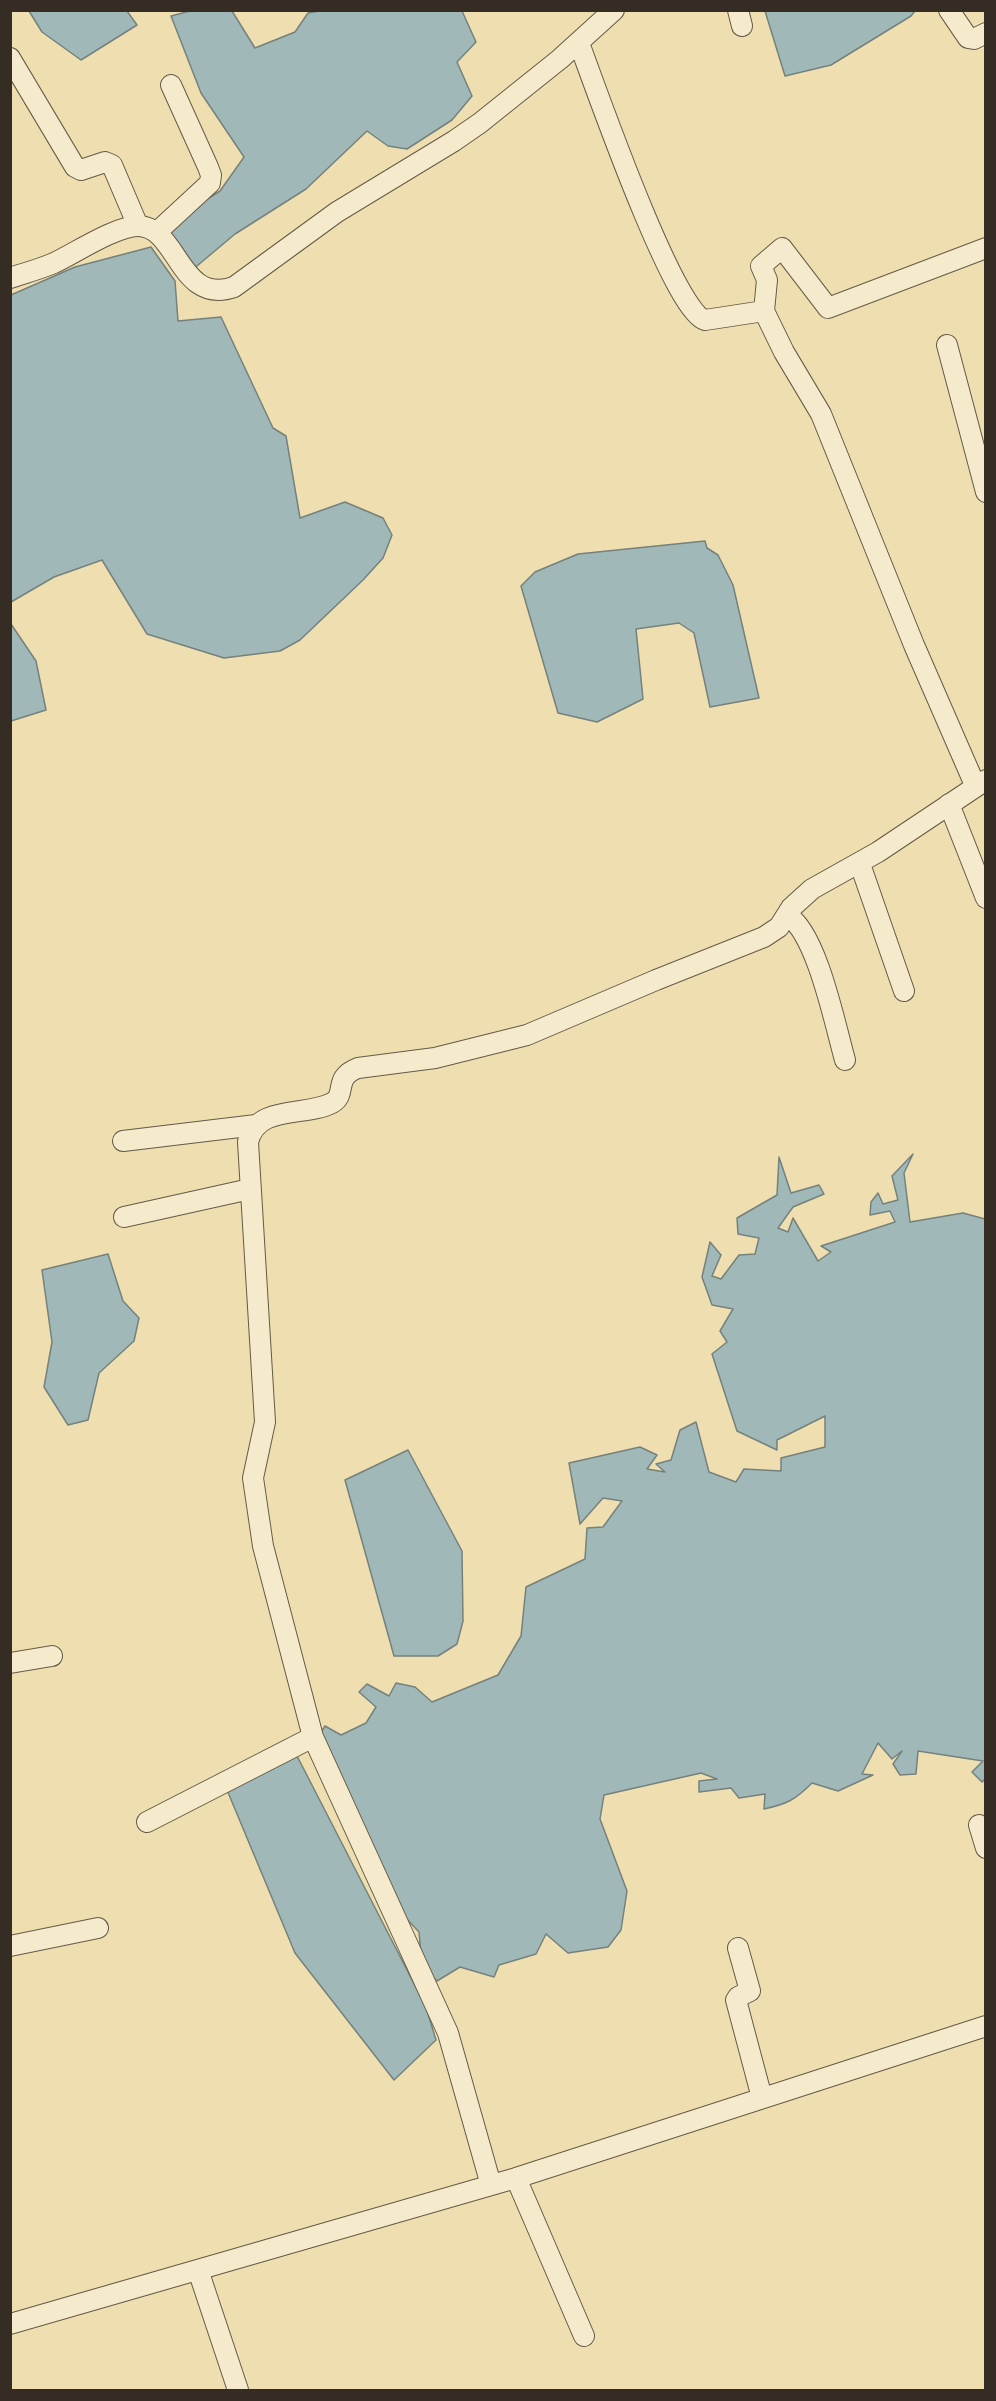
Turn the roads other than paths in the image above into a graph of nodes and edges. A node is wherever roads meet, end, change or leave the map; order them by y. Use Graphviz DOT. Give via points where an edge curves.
graph roads {
  1 [pos="614,10"];
  2 [pos="949,10"];
  3 [pos="986,33"];
  4 [pos="579,43"];
  5 [pos="10,58"];
  6 [pos="171,85"];
  7 [pos="147,229"];
  8 [pos="986,248"];
  9 [pos="10,278"];
  10 [pos="764,311"];
  11 [pos="947,345"];
  12 [pos="986,492"];
  13 [pos="980,782"];
  14 [pos="949,804"];
  15 [pos="860,864"];
  16 [pos="986,898"];
  17 [pos="787,915"];
  18 [pos="904,991"];
  19 [pos="845,1060"];
  20 [pos="256,1125"];
  21 [pos="123,1141"];
  22 [pos="250,1189"];
  23 [pos="124,1217"];
  24 [pos="52,1656"];
  25 [pos="10,1663"];
  26 [pos="313,1737"];
  27 [pos="147,1822"];
  28 [pos="979,1825"];
  29 [pos="986,1848"];
  30 [pos="98,1928"];
  31 [pos="10,1946"];
  32 [pos="738,1948"];
  33 [pos="986,2026"];
  34 [pos="762,2098"];
  35 [pos="516,2178"];
  36 [pos="491,2185"];
  37 [pos="198,2270"];
  38 [pos="10,2324"];
  39 [pos="584,2336"];
  40 [pos="238,2391"];
  1 -- 4 [label="street"];
  2 -- 3 [label="street" via="968,38"];
  4 -- 7 [label="street" via="454,141 337,212 234,287 216,291 192,278"];
  4 -- 10 [label="street" via="645,218 696,315 705,320"];
  5 -- 7 [label="street" via="75,167 81,170 105,162 112,165"];
  6 -- 7 [label="street" via="211,179"];
  7 -- 9 [label="street" via="115,233"];
  8 -- 10 [label="street" via="828,308 782,248 761,266 767,280"];
  10 -- 13 [label="street" via="829,431 914,645"];
  11 -- 12 [label="street"];
  13 -- 14 [label="street"];
  14 -- 15 [label="street"];
  14 -- 16 [label="street"];
  15 -- 17 [label="street" via="812,889"];
  15 -- 18 [label="street"];
  17 -- 19 [label="street" via="799,924 814,953"];
  17 -- 20 [label="street" via="779,927 764,937 527,1035 435,1058 348,1072 339,1096 331,1103 272,1116"];
  20 -- 21 [label="street"];
  20 -- 22 [label="street" via="248,1142"];
  22 -- 23 [label="street"];
  22 -- 26 [label="street" via="265,1422 253,1478 263,1545"];
  24 -- 25 [label="street"];
  26 -- 27 [label="street"];
  26 -- 36 [label="street" via="448,2033"];
  28 -- 29 [label="street"];
  30 -- 31 [label="street"];
  32 -- 34 [label="street" via="750,1991 736,2000"];
  33 -- 34 [label="street"];
  34 -- 35 [label="street"];
  35 -- 36 [label="street"];
  35 -- 39 [label="street"];
  36 -- 37 [label="street"];
  37 -- 38 [label="street"];
  37 -- 40 [label="street"];
}
